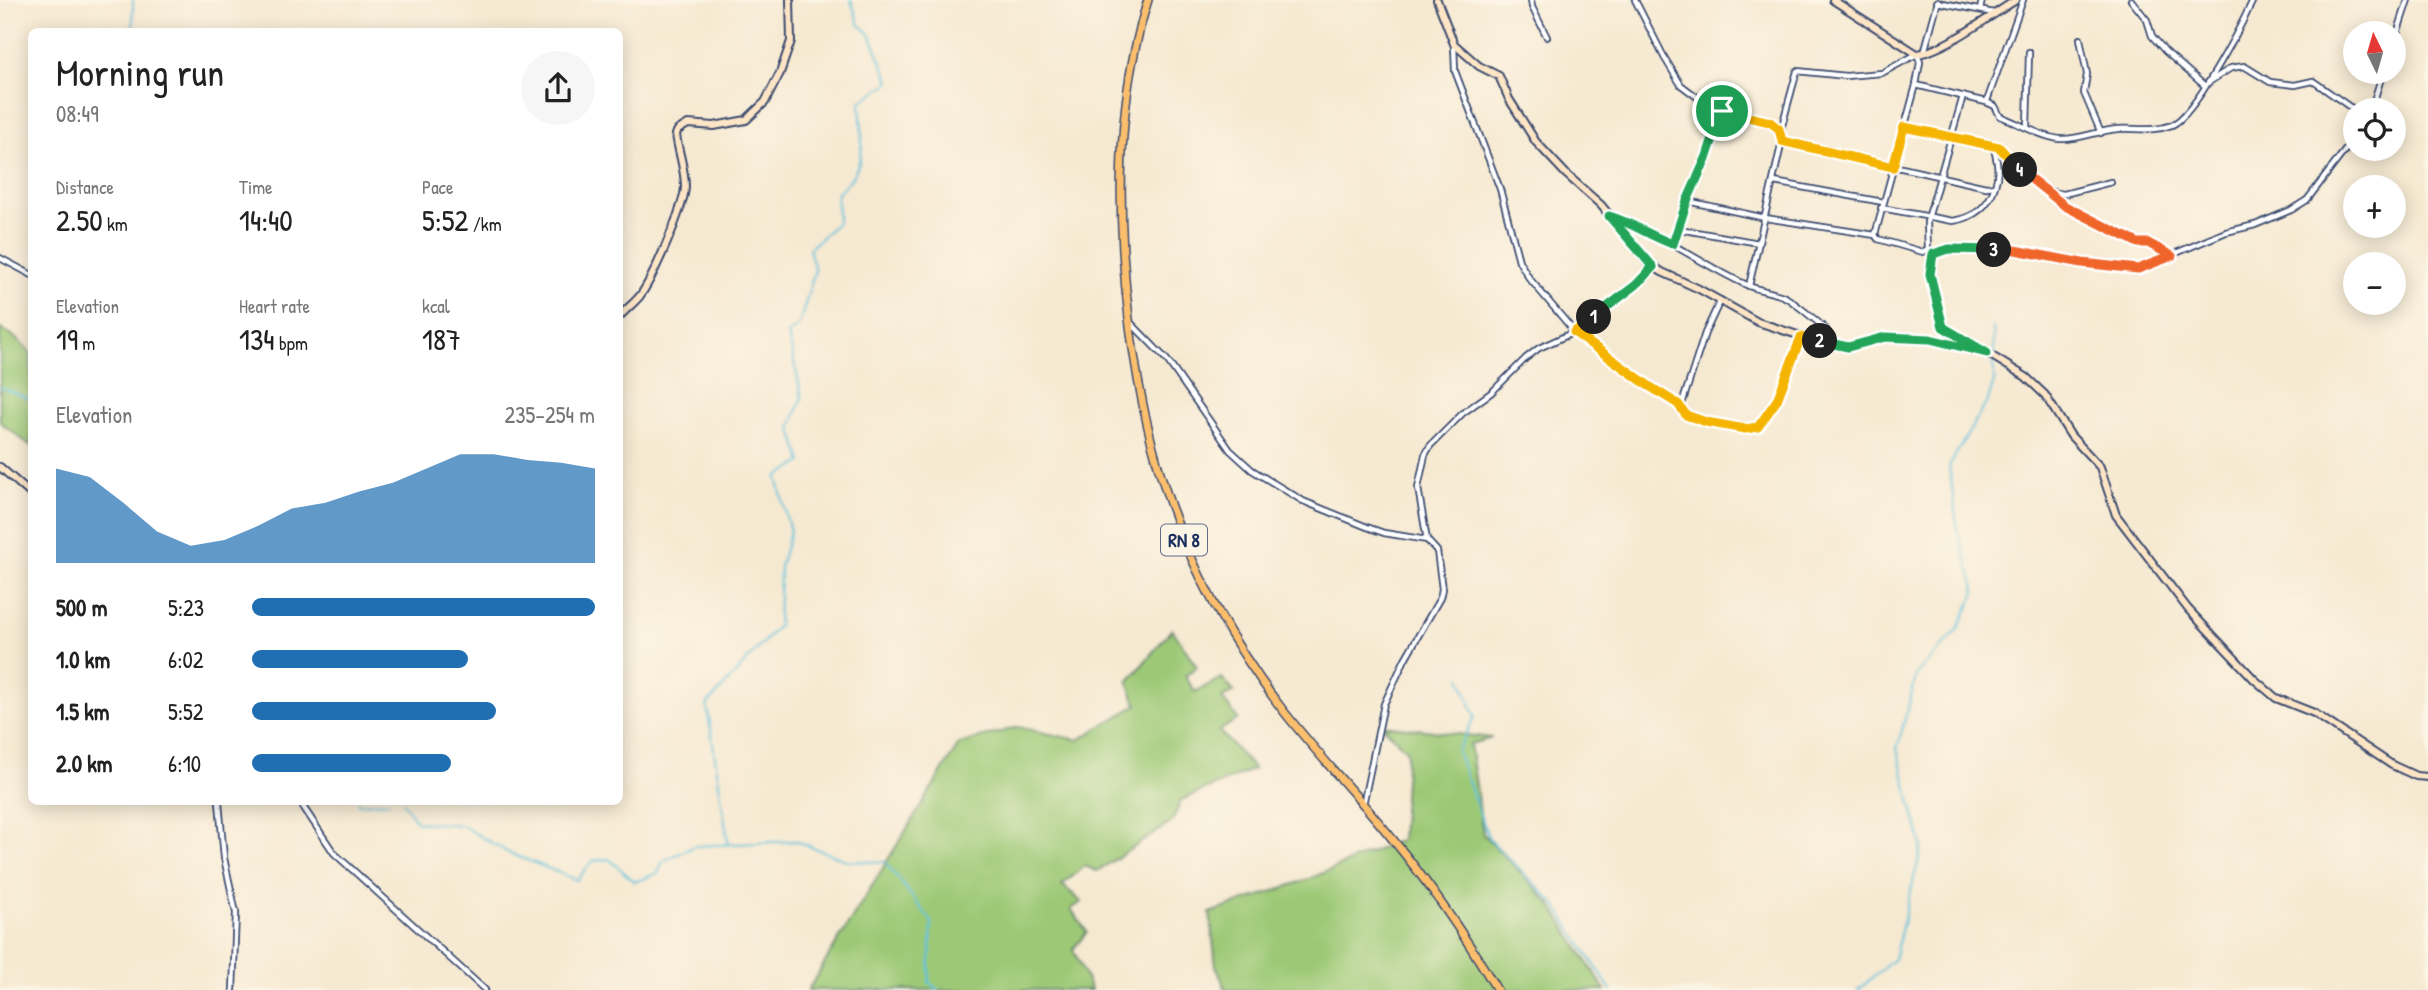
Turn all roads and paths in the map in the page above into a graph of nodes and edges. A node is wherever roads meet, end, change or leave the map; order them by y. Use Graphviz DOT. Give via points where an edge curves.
graph roads {
  1 [pos="790,0"];
  2 [pos="1148,0"];
  3 [pos="1437,0"];
  4 [pos="1531,0"];
  5 [pos="1635,0"];
  6 [pos="1833,0"];
  7 [pos="1982,0"];
  8 [pos="2016,0"];
  9 [pos="2023,0"];
  10 [pos="2131,0"];
  11 [pos="2253,0"];
  12 [pos="2408,0"];
  13 [pos="1938,1"];
  14 [pos="1980,10"];
  15 [pos="1994,13"];
  16 [pos="2401,21"];
  17 [pos="1547,37"];
  18 [pos="2080,39"];
  19 [pos="1454,44"];
  20 [pos="2029,52"];
  21 [pos="1921,54"];
  22 [pos="1916,85"];
  23 [pos="2205,85"];
  24 [pos="1963,96"];
  25 [pos="1986,102"];
  26 [pos="2343,102"];
  27 [pos="1722,111"];
  28 [pos="1904,127"];
  29 [pos="2027,127"];
  30 [pos="1780,133"];
  31 [pos="2101,133"];
  32 [pos="1952,137"];
  33 [pos="1782,141"];
  34 [pos="1993,145"];
  35 [pos="2343,153"];
  36 [pos="1893,167"];
  37 [pos="1941,177"];
  38 [pos="1774,182"];
  39 [pos="2111,182"];
  40 [pos="1995,186"];
  41 [pos="2047,191"];
  42 [pos="1687,201"];
  43 [pos="1883,202"];
  44 [pos="1881,208"];
  45 [pos="1929,215"];
  46 [pos="1609,216"];
  47 [pos="1765,218"];
  48 [pos="1679,229"];
  49 [pos="1875,235"];
  50 [pos="1759,243"];
  51 [pos="1673,244"];
  52 [pos="2172,256"];
  53 [pos="0,258"];
  54 [pos="1653,267"];
  55 [pos="28,273"];
  56 [pos="1749,286"];
  57 [pos="1720,301"];
  58 [pos="623,313"];
  59 [pos="1130,323"];
  60 [pos="1574,332"];
  61 [pos="1801,337"];
  62 [pos="1822,342"];
  63 [pos="1987,353"];
  64 [pos="1681,408"];
  65 [pos="0,467"];
  66 [pos="28,492"];
  67 [pos="1427,540"];
  68 [pos="2428,777"];
  69 [pos="1363,804"];
  70 [pos="219,805"];
  71 [pos="302,805"];
  72 [pos="233,990"];
  73 [pos="485,990"];
  74 [pos="1497,990"];
  1 -- 58 [label="street" via="791,41 762,106 746,120 688,124 678,130 685,190 648,283"];
  2 -- 59 [label="main road, RN 8" via="1127,88 1121,149"];
  3 -- 19 [label="street"];
  4 -- 17 [label="street"];
  5 -- 27 [label="street" via="1681,85"];
  6 -- 21 [label="street"];
  7 -- 14 [label="street"];
  8 -- 15 [label="street"];
  9 -- 25 [label="street"];
  10 -- 23 [label="street" via="2165,51"];
  11 -- 23 [label="street" via="2239,32"];
  12 -- 16 [label="street"];
  13 -- 14 [label="street"];
  13 -- 21 [label="street"];
  14 -- 15 [label="street"];
  15 -- 21 [label="street"];
  18 -- 31 [label="street" via="2087,74 2084,93"];
  19 -- 46 [label="street" via="1499,76 1536,142"];
  19 -- 60 [label="street" via="1455,71 1500,189 1519,261"];
  20 -- 29 [label="street"];
  21 -- 22 [label="street"];
  21 -- 30 [label="street" via="1882,73 1846,76 1797,71"];
  22 -- 24 [label="street"];
  22 -- 28 [label="street"];
  23 -- 26 [label="street" via="2231,68 2244,66 2270,82 2295,85 2313,81"];
  23 -- 31 [label="street" via="2197,101 2170,126"];
  24 -- 25 [label="street"];
  24 -- 32 [label="street"];
  25 -- 29 [label="street" via="1995,106 2000,116"];
  27 -- 30 [label="street" via="1770,122"];
  27 -- 42 [label="street"];
  28 -- 32 [label="street"];
  28 -- 36 [label="street"];
  29 -- 31 [label="street" via="2062,139"];
  30 -- 33 [label="street"];
  32 -- 34 [label="street"];
  32 -- 37 [label="street"];
  33 -- 36 [label="street"];
  33 -- 38 [label="street"];
  34 -- 40 [label="street" via="1998,166"];
  34 -- 41 [label="street"];
  35 -- 52 [label="street" via="2299,205"];
  36 -- 37 [label="street"];
  36 -- 43 [label="street"];
  37 -- 40 [label="street"];
  37 -- 45 [label="street"];
  38 -- 43 [label="street"];
  38 -- 47 [label="street"];
  39 -- 41 [label="street" via="2064,194"];
  40 -- 45 [label="street" via="1984,207 1962,220"];
  41 -- 52 [label="street" via="2073,210"];
  42 -- 47 [label="street"];
  42 -- 48 [label="street"];
  43 -- 44 [label="street"];
  44 -- 45 [label="street"];
  44 -- 49 [label="street"];
  45 -- 49 [label="street" via="1928,250 1923,252"];
  46 -- 51 [label="street"];
  46 -- 54 [label="street"];
  47 -- 49 [label="street"];
  47 -- 50 [label="street"];
  48 -- 50 [label="street"];
  48 -- 51 [label="street"];
  50 -- 56 [label="street"];
  51 -- 56 [label="street"];
  52 -- 63 [label="street" via="2138,269 2010,249 1949,249 1933,254 1930,274 1943,327"];
  53 -- 55 [label="street"];
  54 -- 57 [label="street"];
  54 -- 60 [label="street"];
  56 -- 62 [label="street" via="1786,298 1825,326"];
  57 -- 61 [label="street" via="1758,323"];
  57 -- 64 [label="street"];
  59 -- 67 [label="street" via="1167,360 1230,450 1252,470 1303,501 1367,527"];
  59 -- 69 [label="main road, RN 8" via="1150,442 1163,488 1202,583 1282,709"];
  60 -- 64 [label="street"];
  60 -- 67 [label="street" via="1526,358 1430,446 1418,488"];
  61 -- 62 [label="street"];
  61 -- 64 [label="street" via="1777,400 1758,427 1706,422 1686,415"];
  62 -- 63 [label="street" via="1848,347 1885,337 1930,339"];
  63 -- 68 [label="street" via="2045,395 2071,436 2100,467 2116,515 2188,609 2254,679 2276,698 2314,713 2392,765"];
  65 -- 66 [label="street"];
  67 -- 69 [label="street" via="1437,551 1440,598 1384,704"];
  69 -- 74 [label="main road, RN 8" via="1448,912"];
  70 -- 72 [label="street" via="236,913"];
  71 -- 73 [label="street" via="342,861"];
}
